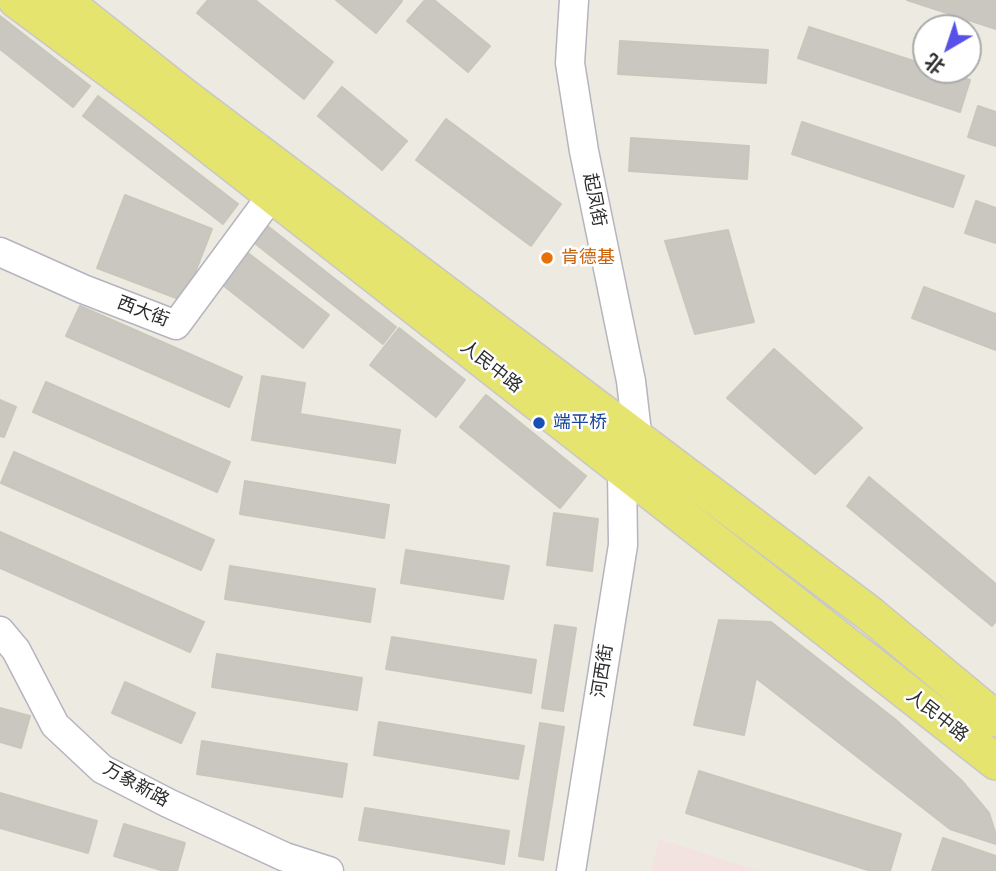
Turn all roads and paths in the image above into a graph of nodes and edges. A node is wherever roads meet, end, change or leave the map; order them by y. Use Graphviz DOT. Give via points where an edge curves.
graph roads {
  1 [pos="16,0"];
  2 [pos="63,0"];
  3 [pos="574,0"];
  4 [pos="272,195"];
  5 [pos="0,252"];
  6 [pos="630,455"];
  7 [pos="0,631"];
  8 [pos="996,719"];
  9 [pos="996,762"];
  10 [pos="328,871"];
  11 [pos="571,871"];
  1 -- 4 [label="main road, 人民中路"];
  2 -- 6 [label="main road, 人民中路"];
  3 -- 6 [label="street, 起凤街" via="570,63 631,382"];
  4 -- 5 [label="street, 西大街" via="176,325"];
  4 -- 6 [label="main road, 人民中路"];
  6 -- 8 [label="main road, 人民中路" via="870,614"];
  6 -- 9 [label="main road, 人民中路"];
  6 -- 11 [label="street, 河西街" via="624,545"];
  7 -- 10 [label="street, 万象新路" via="16,650 55,724 102,769 285,857"];
}
